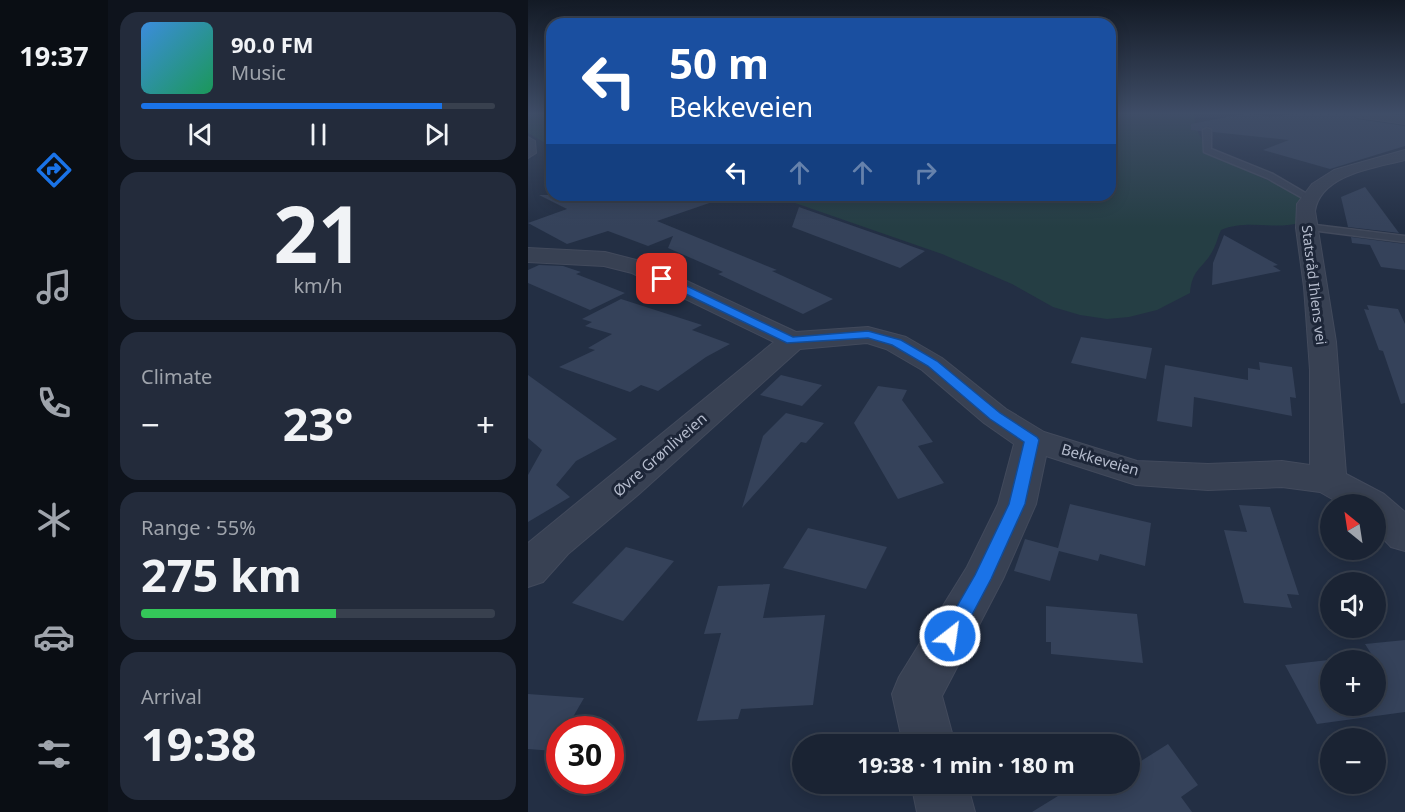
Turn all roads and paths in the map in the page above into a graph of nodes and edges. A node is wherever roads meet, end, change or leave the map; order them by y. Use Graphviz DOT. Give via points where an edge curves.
graph roads {
  1 [pos="1209,151"];
  2 [pos="1405,155"];
  3 [pos="1309,198"];
  4 [pos="1307,227"];
  5 [pos="1405,239"];
  6 [pos="528,255"];
  7 [pos="792,341"];
  8 [pos="1032,440"];
  9 [pos="1328,480"];
  10 [pos="1353,494"];
  11 [pos="1386,518"];
  12 [pos="1405,536"];
  13 [pos="528,570"];
  14 [pos="927,734"];
  15 [pos="942,794"];
  16 [pos="946,812"];
  1 -- 3 [label="lane" via="1270,176"];
  2 -- 3 [label="street" via="1333,178"];
  3 -- 4 [label="street, Statsråd Ihlens vei"];
  4 -- 5 [label="lane"];
  4 -- 9 [label="street, Statsråd Ihlens vei" via="1327,390"];
  6 -- 7 [label="street" via="605,260 640,268"];
  7 -- 8 [label="street, Bekkeveien" via="868,335 897,343 932,364 995,416"];
  7 -- 13 [label="street, Øvre Grønliveien" via="554,543"];
  8 -- 9 [label="street, Bekkeveien" via="1136,473 1208,477 1282,474"];
  8 -- 14 [label="street" via="1017,504 982,579 917,694"];
  9 -- 10 [label="street"];
  11 -- 12 [label="street"];
  15 -- 16 [label="street"];
}
